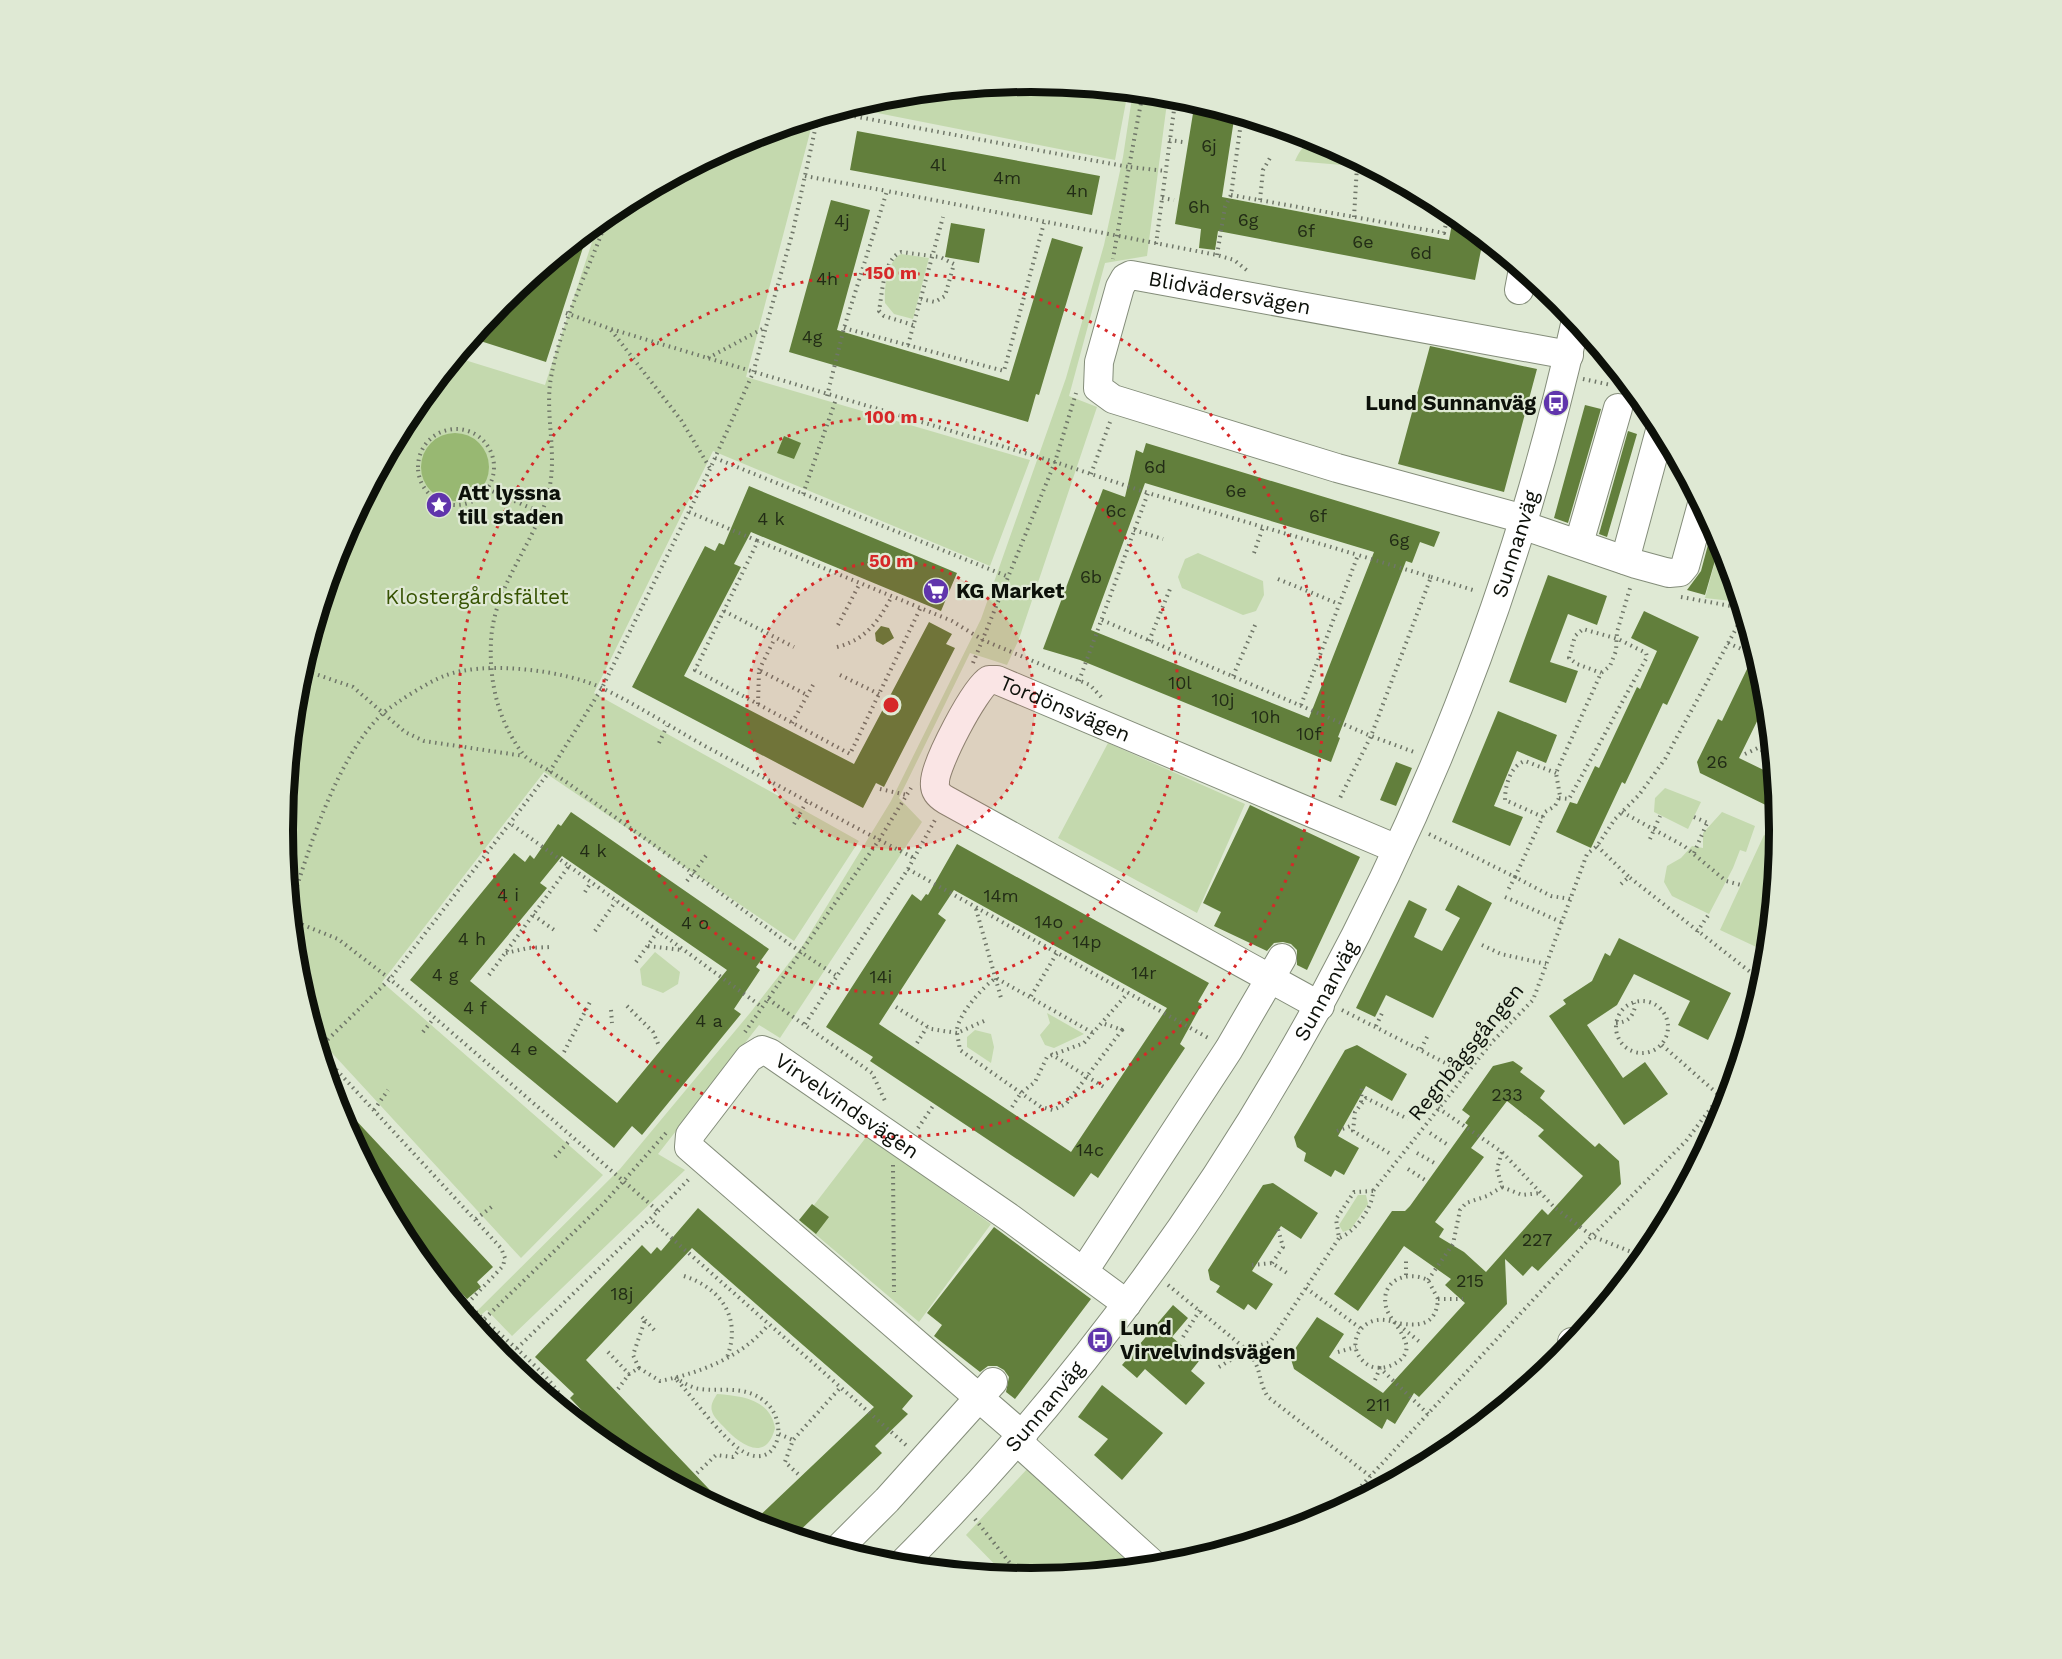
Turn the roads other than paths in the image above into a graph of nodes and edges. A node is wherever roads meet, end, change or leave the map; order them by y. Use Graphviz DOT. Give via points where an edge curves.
graph roads {
  1 [pos="1575,332"];
  2 [pos="1574,366"];
  3 [pos="1615,397"];
  4 [pos="1658,441"];
  5 [pos="1699,516"];
  6 [pos="1523,522"];
  7 [pos="1579,543"];
  8 [pos="1629,569"];
  9 [pos="1398,849"];
  10 [pos="1277,968"];
  11 [pos="1330,1008"];
  12 [pos="1084,1271"];
  13 [pos="1127,1304"];
  14 [pos="987,1390"];
  15 [pos="1020,1439"];
  16 [pos="843,1543"];
  17 [pos="909,1557"];
  18 [pos="1146,1558"];
  1 -- 2 [label="street, Sunnanväg"];
  2 -- 6 [label="street, Sunnanväg"];
  2 -- 6 [label="street, Blidvädersvägen" via="1152,278 1129,276 1119,287 1097,377 1098,388 1104,395"];
  3 -- 7 [label="street"];
  4 -- 8 [label="street"];
  5 -- 8 [label="street, Blidvädersvägen" via="1680,572"];
  6 -- 7 [label="street, Blidvädersvägen"];
  6 -- 9 [label="street, Sunnanväg" via="1467,686"];
  7 -- 8 [label="street, Blidvädersvägen"];
  9 -- 10 [label="street, Tordönsvägen" via="997,680 989,680 977,690 941,762 934,783 938,795"];
  9 -- 11 [label="street, Sunnanväg"];
  10 -- 11 [label="street"];
  10 -- 12 [label="street" via="1229,1049"];
  11 -- 13 [label="street, Sunnanväg"];
  12 -- 13 [label="street, Virvelvindsvägen"];
  12 -- 14 [label="street, Virvelvindsvägen" via="770,1053 762,1050 749,1058 690,1135 689,1147"];
  13 -- 15 [label="street, Sunnanväg"];
  14 -- 15 [label="street, Virvelvindsvägen"];
  14 -- 16 [label="street"];
  15 -- 17 [label="street, Sunnanväg"];
  15 -- 18 [label="street, Virvelvindsvägen"];
}
